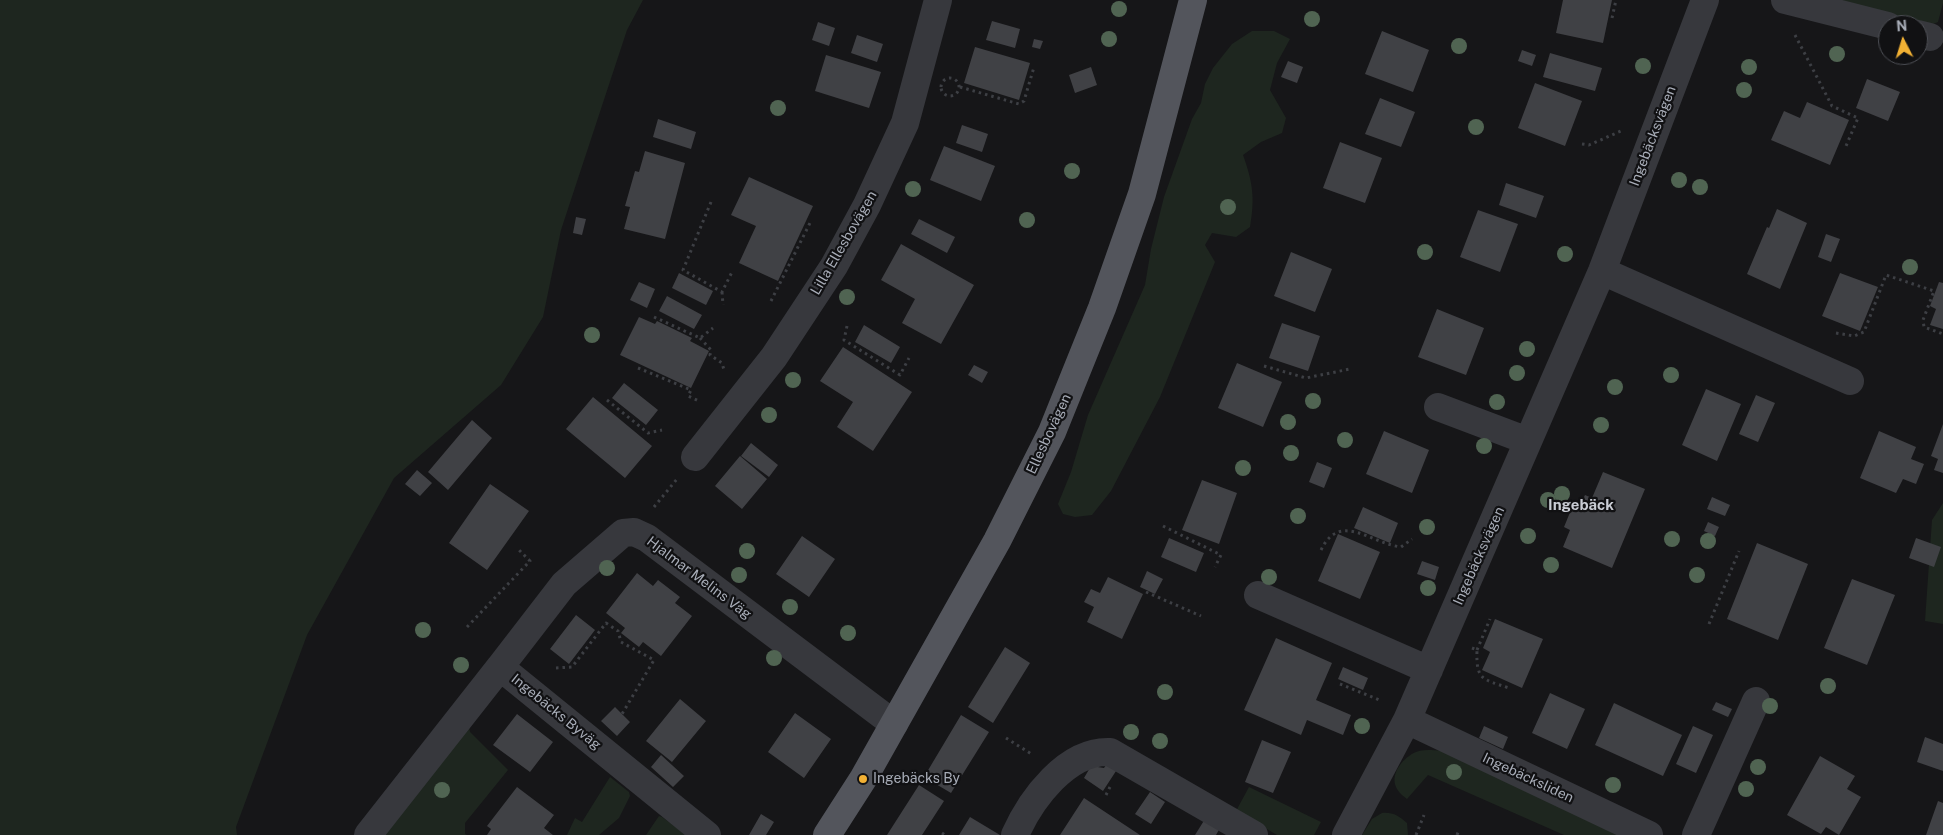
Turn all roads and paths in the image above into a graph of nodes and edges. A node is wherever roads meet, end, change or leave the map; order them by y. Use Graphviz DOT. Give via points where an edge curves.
graph roads {
  1 [pos="938,0"];
  2 [pos="1193,0"];
  3 [pos="1616,0"];
  4 [pos="1705,0"];
  5 [pos="1785,0"];
  6 [pos="1612,18"];
  7 [pos="1878,23"];
  8 [pos="1794,34"];
  9 [pos="1034,67"];
  10 [pos="960,87"];
  11 [pos="1623,130"];
  12 [pos="1582,144"];
  13 [pos="1846,146"];
  14 [pos="712,202"];
  15 [pos="810,223"];
  16 [pos="1602,271"];
  17 [pos="732,272"];
  18 [pos="722,292"];
  19 [pos="770,302"];
  20 [pos="723,305"];
  21 [pos="654,317"];
  22 [pos="847,326"];
  23 [pos="713,328"];
  24 [pos="1836,333"];
  25 [pos="1943,334"];
  26 [pos="700,338"];
  27 [pos="909,358"];
  28 [pos="1264,366"];
  29 [pos="638,368"];
  30 [pos="1350,369"];
  31 [pos="720,377"];
  32 [pos="1850,381"];
  33 [pos="702,396"];
  34 [pos="607,400"];
  35 [pos="1438,407"];
  36 [pos="662,430"];
  37 [pos="1528,441"];
  38 [pos="695,458"];
  39 [pos="652,508"];
  40 [pos="1163,526"];
  41 [pos="1412,540"];
  42 [pos="517,548"];
  43 [pos="1321,550"];
  44 [pos="1739,551"];
  45 [pos="1215,567"];
  46 [pos="1146,592"];
  47 [pos="1258,595"];
  48 [pos="1200,616"];
  49 [pos="1490,619"];
  50 [pos="1709,624"];
  51 [pos="468,626"];
  52 [pos="1443,638"];
  53 [pos="1477,650"];
  54 [pos="500,667"];
  55 [pos="556,668"];
  56 [pos="1429,670"];
  57 [pos="1340,684"];
  58 [pos="1509,688"];
  59 [pos="1756,702"];
  60 [pos="622,714"];
  61 [pos="1409,716"];
  62 [pos="894,724"];
  63 [pos="1424,815"];
  64 [pos="1459,830"];
  65 [pos="368,835"];
  66 [pos="707,835"];
  67 [pos="827,835"];
  68 [pos="1015,835"];
  69 [pos="1254,835"];
  70 [pos="1346,835"];
  71 [pos="1416,835"];
  72 [pos="1457,835"];
  73 [pos="1649,835"];
  74 [pos="1696,835"];
  1 -- 38 [label="street, Lilla Ellesbovägen" via="905,123 867,205 834,266 774,357"];
  2 -- 62 [label="main road, Ellesbovägen" via="1142,194 1102,308 1052,432 997,541"];
  3 -- 6 [label="path"];
  4 -- 16 [label="street, Ingebäcksvägen"];
  5 -- 7 [label="street"];
  8 -- 13 [label="path" via="1832,106 1858,118"];
  9 -- 10 [label="path" via="1024,101 1018,104"];
  10 -- 10 [label="path" via="951,78 944,81 941,88 944,95 950,97 955,96"];
  11 -- 12 [label="path" via="1589,145"];
  14 -- 18 [label="path" via="683,270"];
  15 -- 19 [label="path"];
  16 -- 32 [label="street"];
  16 -- 37 [label="street, Ingebäcksvägen"];
  17 -- 18 [label="path"];
  18 -- 20 [label="path"];
  21 -- 26 [label="path"];
  22 -- 27 [label="path" via="844,340 900,375"];
  23 -- 26 [label="path"];
  24 -- 25 [label="path" via="1854,336 1864,332 1886,275 1934,291 1923,320 1924,327"];
  26 -- 31 [label="path" via="711,350 710,355 722,363 724,370"];
  28 -- 30 [label="path" via="1306,378"];
  29 -- 33 [label="path" via="691,390 688,396 699,402"];
  34 -- 36 [label="path" via="648,433"];
  35 -- 37 [label="street"];
  37 -- 52 [label="street, Ingebäcksvägen"];
  38 -- 39 [label="path"];
  40 -- 45 [label="path" via="1221,555"];
  41 -- 43 [label="path" via="1401,547 1391,546 1349,530 1337,531 1326,538"];
  42 -- 51 [label="path" via="530,561"];
  44 -- 50 [label="path"];
  46 -- 48 [label="path"];
  47 -- 56 [label="street"];
  49 -- 53 [label="path"];
  52 -- 53 [label="path"];
  52 -- 56 [label="street, Ingebäcksvägen"];
  53 -- 58 [label="path" via="1479,674 1488,681"];
  54 -- 62 [label="street, Hjalmar Melins Väg" via="564,584 623,533 634,532 648,538"];
  54 -- 65 [label="street, Ingebäcks Byväg"];
  54 -- 66 [label="street, Ingebäcks Byväg"];
  55 -- 60 [label="path" via="572,668 606,623 618,631 621,642 654,660"];
  56 -- 61 [label="street, Ingebäcksvägen"];
  57 -- 61 [label="path"];
  59 -- 74 [label="street"];
  61 -- 70 [label="street, Ingebäcksvägen"];
  61 -- 73 [label="street, Ingebäcksliden"];
  62 -- 67 [label="main road, Ellesbovägen"];
  63 -- 71 [label="path"];
  64 -- 72 [label="path"];
  68 -- 69 [label="street" via="1054,776 1098,751 1110,752"];
}
